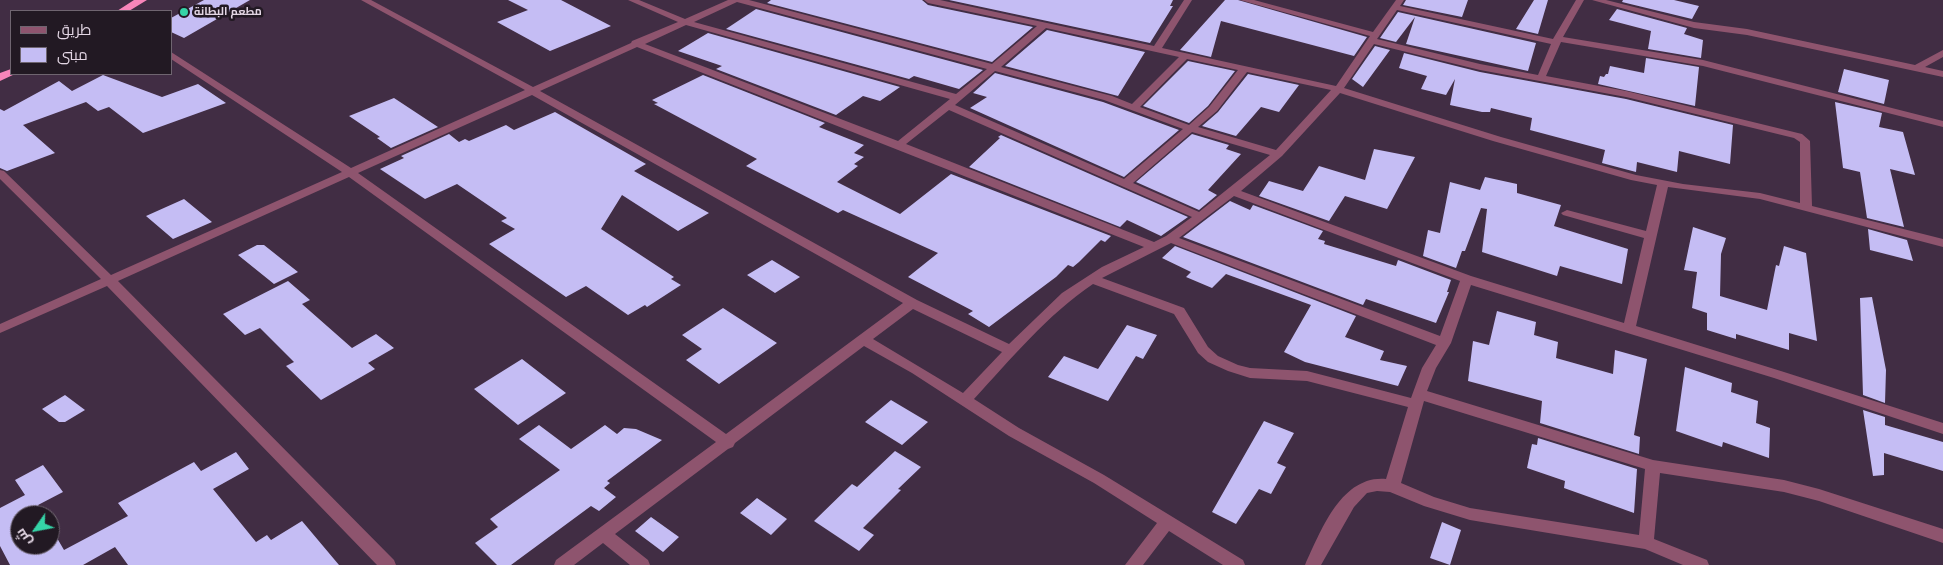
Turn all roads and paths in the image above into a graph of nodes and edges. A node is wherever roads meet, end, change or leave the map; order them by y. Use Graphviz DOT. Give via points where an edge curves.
graph roads {
  1 [pos="142,0"];
  2 [pos="365,0"];
  3 [pos="632,0"];
  4 [pos="735,0"];
  5 [pos="740,0"];
  6 [pos="928,0"];
  7 [pos="1188,0"];
  8 [pos="1244,0"];
  9 [pos="1580,0"];
  10 [pos="1596,0"];
  11 [pos="1397,4"];
  12 [pos="124,10"];
  13 [pos="685,22"];
  14 [pos="1043,26"];
  15 [pos="1373,38"];
  16 [pos="1557,41"];
  17 [pos="635,43"];
  18 [pos="1158,49"];
  19 [pos="1943,53"];
  20 [pos="1186,55"];
  21 [pos="172,56"];
  22 [pos="994,67"];
  23 [pos="1245,68"];
  24 [pos="1917,68"];
  25 [pos="1943,74"];
  26 [pos="1541,78"];
  27 [pos="1338,89"];
  28 [pos="532,91"];
  29 [pos="958,98"];
  30 [pos="948,106"];
  31 [pos="1134,107"];
  32 [pos="1943,124"];
  33 [pos="1192,128"];
  34 [pos="899,145"];
  35 [pos="1278,154"];
  36 [pos="0,173"];
  37 [pos="350,173"];
  38 [pos="1125,184"];
  39 [pos="1662,184"];
  40 [pos="1233,192"];
  41 [pos="1806,207"];
  42 [pos="1568,213"];
  43 [pos="1200,216"];
  44 [pos="1651,236"];
  45 [pos="1170,239"];
  46 [pos="1943,243"];
  47 [pos="1156,247"];
  48 [pos="1091,279"];
  49 [pos="1467,279"];
  50 [pos="109,280"];
  51 [pos="912,303"];
  52 [pos="1629,328"];
  53 [pos="0,329"];
  54 [pos="865,340"];
  55 [pos="1444,343"];
  56 [pos="1010,351"];
  57 [pos="1417,399"];
  58 [pos="964,401"];
  59 [pos="1943,429"];
  60 [pos="728,443"];
  61 [pos="1653,466"];
  62 [pos="1392,486"];
  63 [pos="1167,522"];
  64 [pos="603,534"];
  65 [pos="1943,536"];
  66 [pos="1646,543"];
  67 [pos="388,565"];
  68 [pos="562,565"];
  69 [pos="642,565"];
  70 [pos="1133,565"];
  71 [pos="1236,565"];
  72 [pos="1313,565"];
  73 [pos="1702,565"];
  1 -- 12 [label="highway"];
  2 -- 28 [label="street"];
  3 -- 13 [label="street"];
  4 -- 13 [label="street"];
  5 -- 22 [label="street"];
  6 -- 14 [label="street"];
  7 -- 18 [label="street"];
  8 -- 15 [label="street"];
  9 -- 16 [label="street"];
  10 -- 24 [label="street" via="1694,25 1747,32"];
  11 -- 15 [label="street"];
  11 -- 16 [label="street"];
  13 -- 17 [label="street"];
  13 -- 29 [label="street"];
  14 -- 18 [label="street"];
  14 -- 22 [label="street"];
  15 -- 26 [label="street" via="1480,67"];
  15 -- 27 [label="street"];
  16 -- 26 [label="street"];
  16 -- 32 [label="street" via="1703,63"];
  17 -- 28 [label="street"];
  17 -- 34 [label="street"];
  18 -- 20 [label="street"];
  19 -- 24 [label="street"];
  20 -- 23 [label="street"];
  20 -- 31 [label="street"];
  21 -- 37 [label="street"];
  22 -- 29 [label="street"];
  22 -- 31 [label="street"];
  23 -- 27 [label="street"];
  23 -- 33 [label="street" via="1214,109"];
  24 -- 25 [label="street"];
  26 -- 41 [label="street" via="1626,94 1804,138"];
  27 -- 35 [label="street"];
  27 -- 39 [label="street" via="1547,154"];
  28 -- 37 [label="street"];
  28 -- 51 [label="street"];
  29 -- 30 [label="street"];
  30 -- 34 [label="street"];
  30 -- 38 [label="street"];
  31 -- 33 [label="street"];
  33 -- 35 [label="street"];
  33 -- 38 [label="street"];
  34 -- 47 [label="street"];
  35 -- 40 [label="street"];
  36 -- 50 [label="street"];
  37 -- 50 [label="street"];
  37 -- 60 [label="street"];
  38 -- 43 [label="street"];
  39 -- 41 [label="street" via="1760,196"];
  39 -- 44 [label="street"];
  40 -- 43 [label="street"];
  40 -- 49 [label="street"];
  41 -- 46 [label="street"];
  42 -- 44 [label="street"];
  43 -- 45 [label="street"];
  44 -- 52 [label="street"];
  45 -- 47 [label="street"];
  45 -- 55 [label="street"];
  47 -- 48 [label="street"];
  48 -- 56 [label="street" via="1066,296"];
  48 -- 57 [label="street" via="1179,311 1207,354 1232,368 1262,375 1296,374"];
  49 -- 52 [label="street"];
  49 -- 55 [label="street"];
  50 -- 53 [label="street"];
  50 -- 67 [label="street"];
  51 -- 54 [label="street"];
  51 -- 56 [label="street"];
  52 -- 59 [label="street"];
  54 -- 58 [label="street"];
  54 -- 60 [label="street"];
  55 -- 57 [label="street" via="1429,368"];
  56 -- 58 [label="street"];
  57 -- 61 [label="street"];
  57 -- 62 [label="street"];
  58 -- 63 [label="street"];
  60 -- 64 [label="street"];
  61 -- 65 [label="street" via="1793,488"];
  61 -- 66 [label="street"];
  62 -- 66 [label="street" via="1470,514"];
  62 -- 72 [label="street" via="1375,484 1360,490 1348,503"];
  63 -- 70 [label="street"];
  63 -- 71 [label="street"];
  64 -- 68 [label="street"];
  64 -- 69 [label="street"];
  66 -- 73 [label="street"];
}
